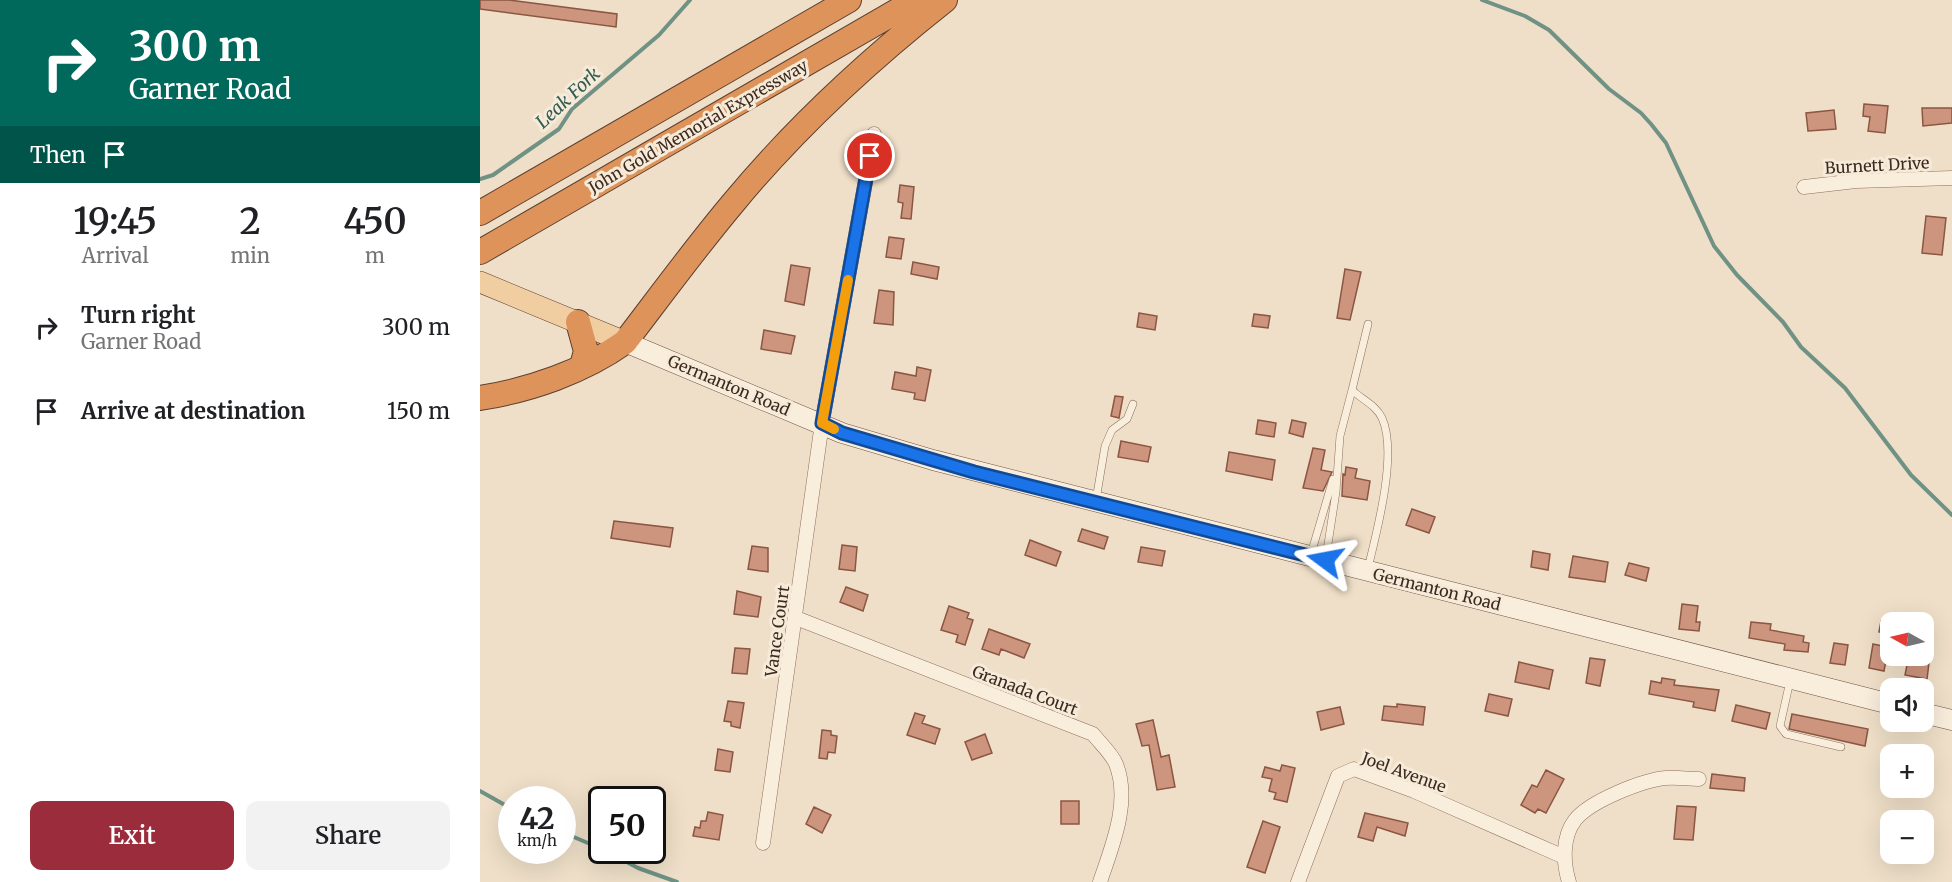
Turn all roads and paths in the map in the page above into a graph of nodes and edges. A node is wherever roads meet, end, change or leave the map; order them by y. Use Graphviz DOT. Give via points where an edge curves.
graph roads {
  1 [pos="849,0"];
  2 [pos="916,0"];
  3 [pos="945,0"];
  4 [pos="874,134"];
  5 [pos="1952,178"];
  6 [pos="1804,187"];
  7 [pos="480,213"];
  8 [pos="480,252"];
  9 [pos="480,282"];
  10 [pos="578,322"];
  11 [pos="1368,324"];
  12 [pos="625,342"];
  13 [pos="582,366"];
  14 [pos="1352,390"];
  15 [pos="480,398"];
  16 [pos="1133,404"];
  17 [pos="822,423"];
  18 [pos="1336,467"];
  19 [pos="1095,503"];
  20 [pos="1318,558"];
  21 [pos="1367,571"];
  22 [pos="796,618"];
  23 [pos="1790,679"];
  24 [pos="1880,702"];
  25 [pos="1934,716"];
  26 [pos="1952,720"];
  27 [pos="1841,747"];
  28 [pos="1699,779"];
  29 [pos="763,843"];
  30 [pos="1562,856"];
  31 [pos="1100,882"];
  32 [pos="1298,882"];
  33 [pos="1569,882"];
  1 -- 7 [label="highway, John Gold Memorial Expressway"];
  2 -- 8 [label="highway, John Gold Memorial Expressway"];
  3 -- 12 [label="highway" via="898,37 808,122 735,201"];
  4 -- 17 [label="street, Vance Court"];
  5 -- 6 [label="street, Burnett Drive"];
  9 -- 10 [label="main road, Germanton Road"];
  10 -- 12 [label="main road, Germanton Road"];
  10 -- 13 [label="highway" via="586,351"];
  11 -- 14 [label="lane"];
  12 -- 13 [label="highway"];
  12 -- 17 [label="main road, Germanton Road"];
  13 -- 15 [label="highway" via="523,391"];
  14 -- 18 [label="lane"];
  14 -- 21 [label="lane" via="1373,405 1382,417 1386,433 1386,475"];
  16 -- 19 [label="lane" via="1127,419 1112,430 1105,446"];
  17 -- 19 [label="main road, Germanton Road" via="842,433 933,460"];
  17 -- 22 [label="street, Vance Court"];
  18 -- 20 [label="lane"];
  18 -- 20 [label="lane" via="1336,492"];
  19 -- 20 [label="main road, Germanton Road"];
  20 -- 21 [label="main road, Germanton Road"];
  21 -- 23 [label="main road, Germanton Road"];
  22 -- 29 [label="street, Vance Court"];
  22 -- 31 [label="street, Granada Court" via="1093,734 1116,763 1122,798"];
  23 -- 24 [label="main road, Germanton Road"];
  23 -- 27 [label="lane" via="1782,730"];
  25 -- 26 [label="main road"];
  28 -- 30 [label="street" via="1650,781 1608,797 1575,820"];
  30 -- 32 [label="street, Joel Avenue" via="1354,769 1338,776"];
  30 -- 33 [label="street"];
}
